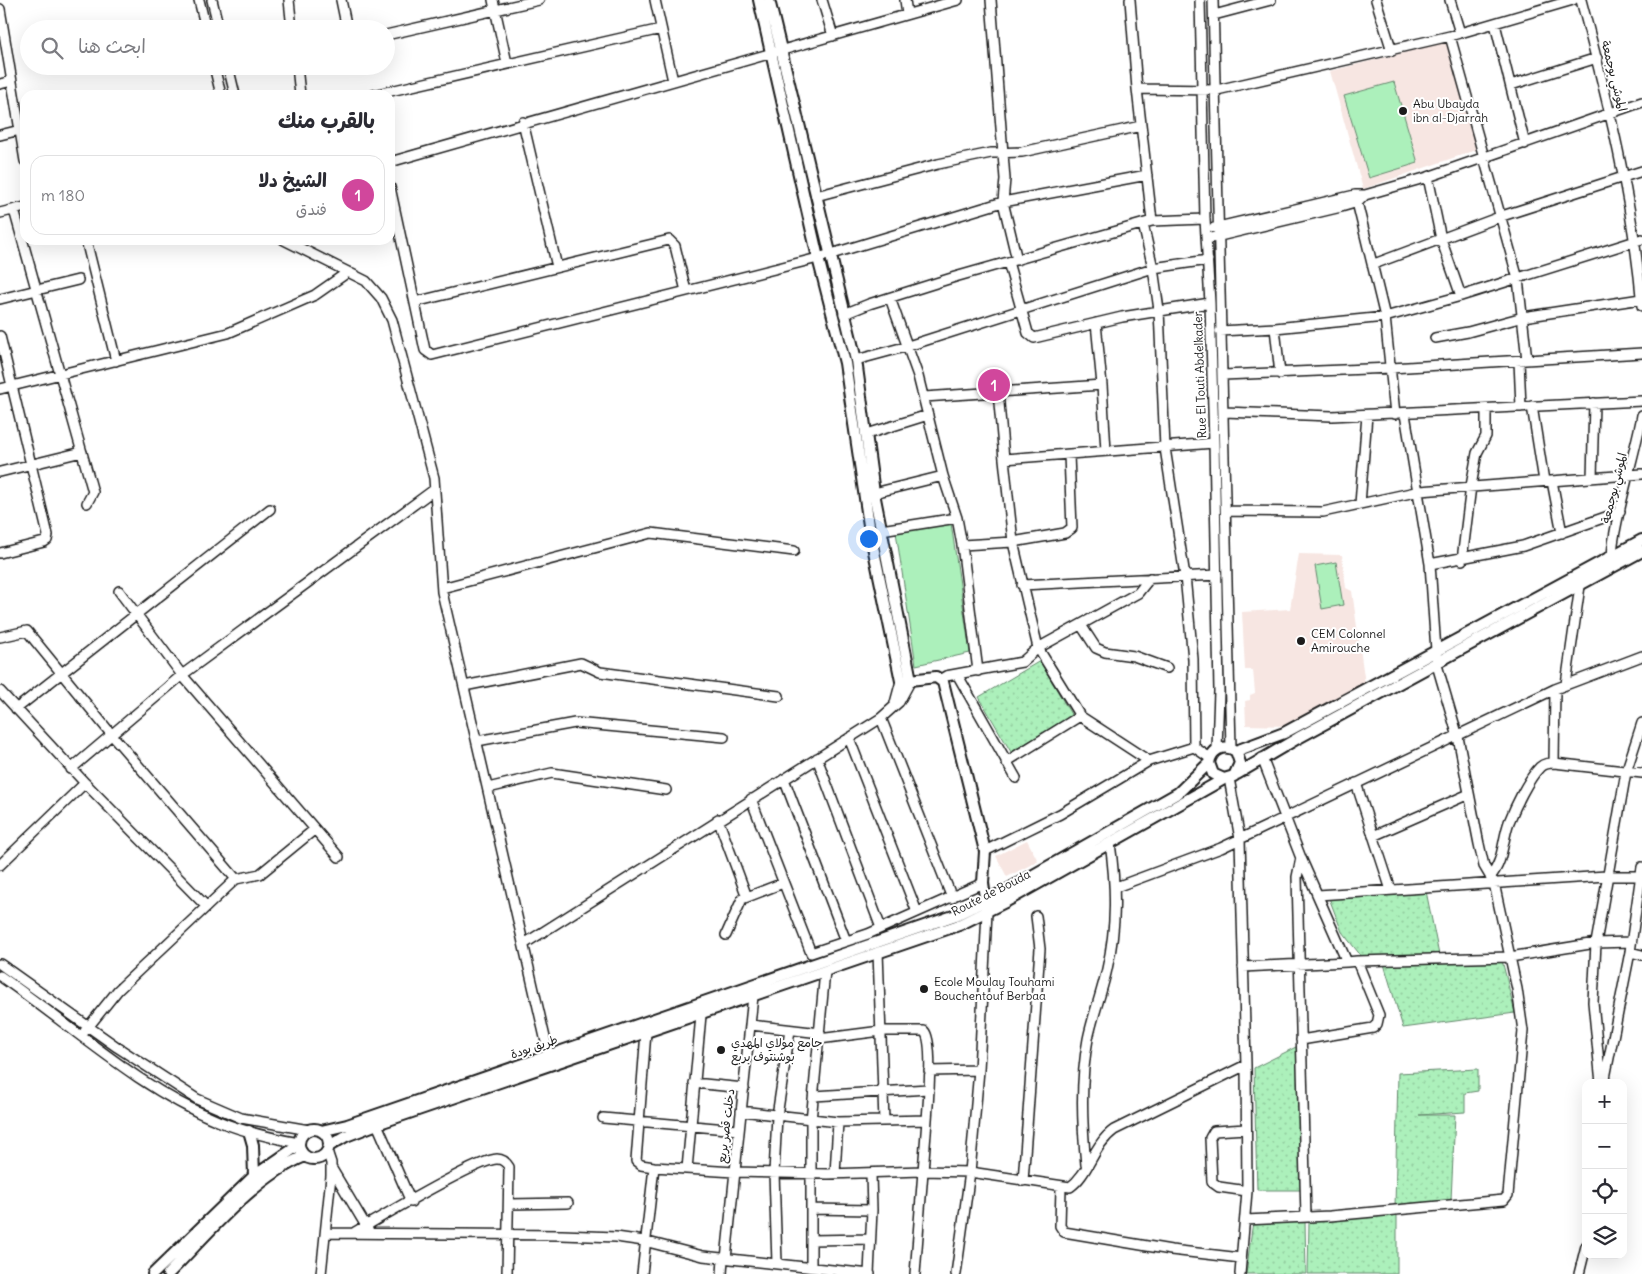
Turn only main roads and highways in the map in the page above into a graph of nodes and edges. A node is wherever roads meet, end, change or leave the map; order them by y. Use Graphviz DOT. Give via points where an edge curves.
graph roads {
  1 [pos="758,0"];
  2 [pos="769,0"];
  3 [pos="776,53"];
  4 [pos="1642,540"];
  5 [pos="1642,551"];
  6 [pos="1613,561"];
  7 [pos="906,681"];
  8 [pos="1233,749"];
  9 [pos="1209,760"];
  10 [pos="1229,778"];
  11 [pos="986,907"];
  12 [pos="754,984"];
  13 [pos="753,996"];
  14 [pos="481,1084"];
  15 [pos="321,1131"];
  16 [pos="249,1132"];
  17 [pos="299,1144"];
  18 [pos="328,1149"];
  19 [pos="305,1156"];
  20 [pos="254,1176"];
  21 [pos="153,1274"];
  22 [pos="168,1274"];
  1 -- 3 [label="main road"];
  2 -- 3 [label="main road"];
  3 -- 7 [label="main road" via="818,258 844,363 870,532"];
  3 -- 7 [label="main road" via="816,196 856,360 874,492"];
  4 -- 6 [label="main road"];
  5 -- 6 [label="main road"];
  6 -- 8 [label="main road" via="1290,730"];
  6 -- 10 [label="main road, Route de Bouda" via="1580,586"];
  7 -- 11 [label="main road" via="936,677 941,680 985,851 983,883"];
  8 -- 9 [label="main road" via="1217,749"];
  8 -- 10 [label="main road" via="1240,763"];
  9 -- 10 [label="main road" via="1213,774"];
  9 -- 11 [label="main road, Route de Bouda" via="1178,793"];
  10 -- 11 [label="main road, Route de Bouda"];
  11 -- 12 [label="main road, Route de Bouda"];
  11 -- 13 [label="main road, Route de Bouda" via="958,925"];
  12 -- 14 [label="main road, طريق بودة" via="549,1056"];
  13 -- 14 [label="main road, طريق بودة"];
  14 -- 15 [label="main road, طريق بودة"];
  14 -- 18 [label="main road, طريق بودة" via="346,1136"];
  15 -- 17 [label="main road" via="309,1130 302,1135"];
  15 -- 18 [label="main road" via="328,1138"];
  16 -- 20 [label="main road" via="253,1145"];
  17 -- 19 [label="main road"];
  17 -- 20 [label="main road"];
  18 -- 19 [label="main road" via="315,1159"];
  19 -- 22 [label="main road" via="266,1179"];
  20 -- 21 [label="main road"];
}
